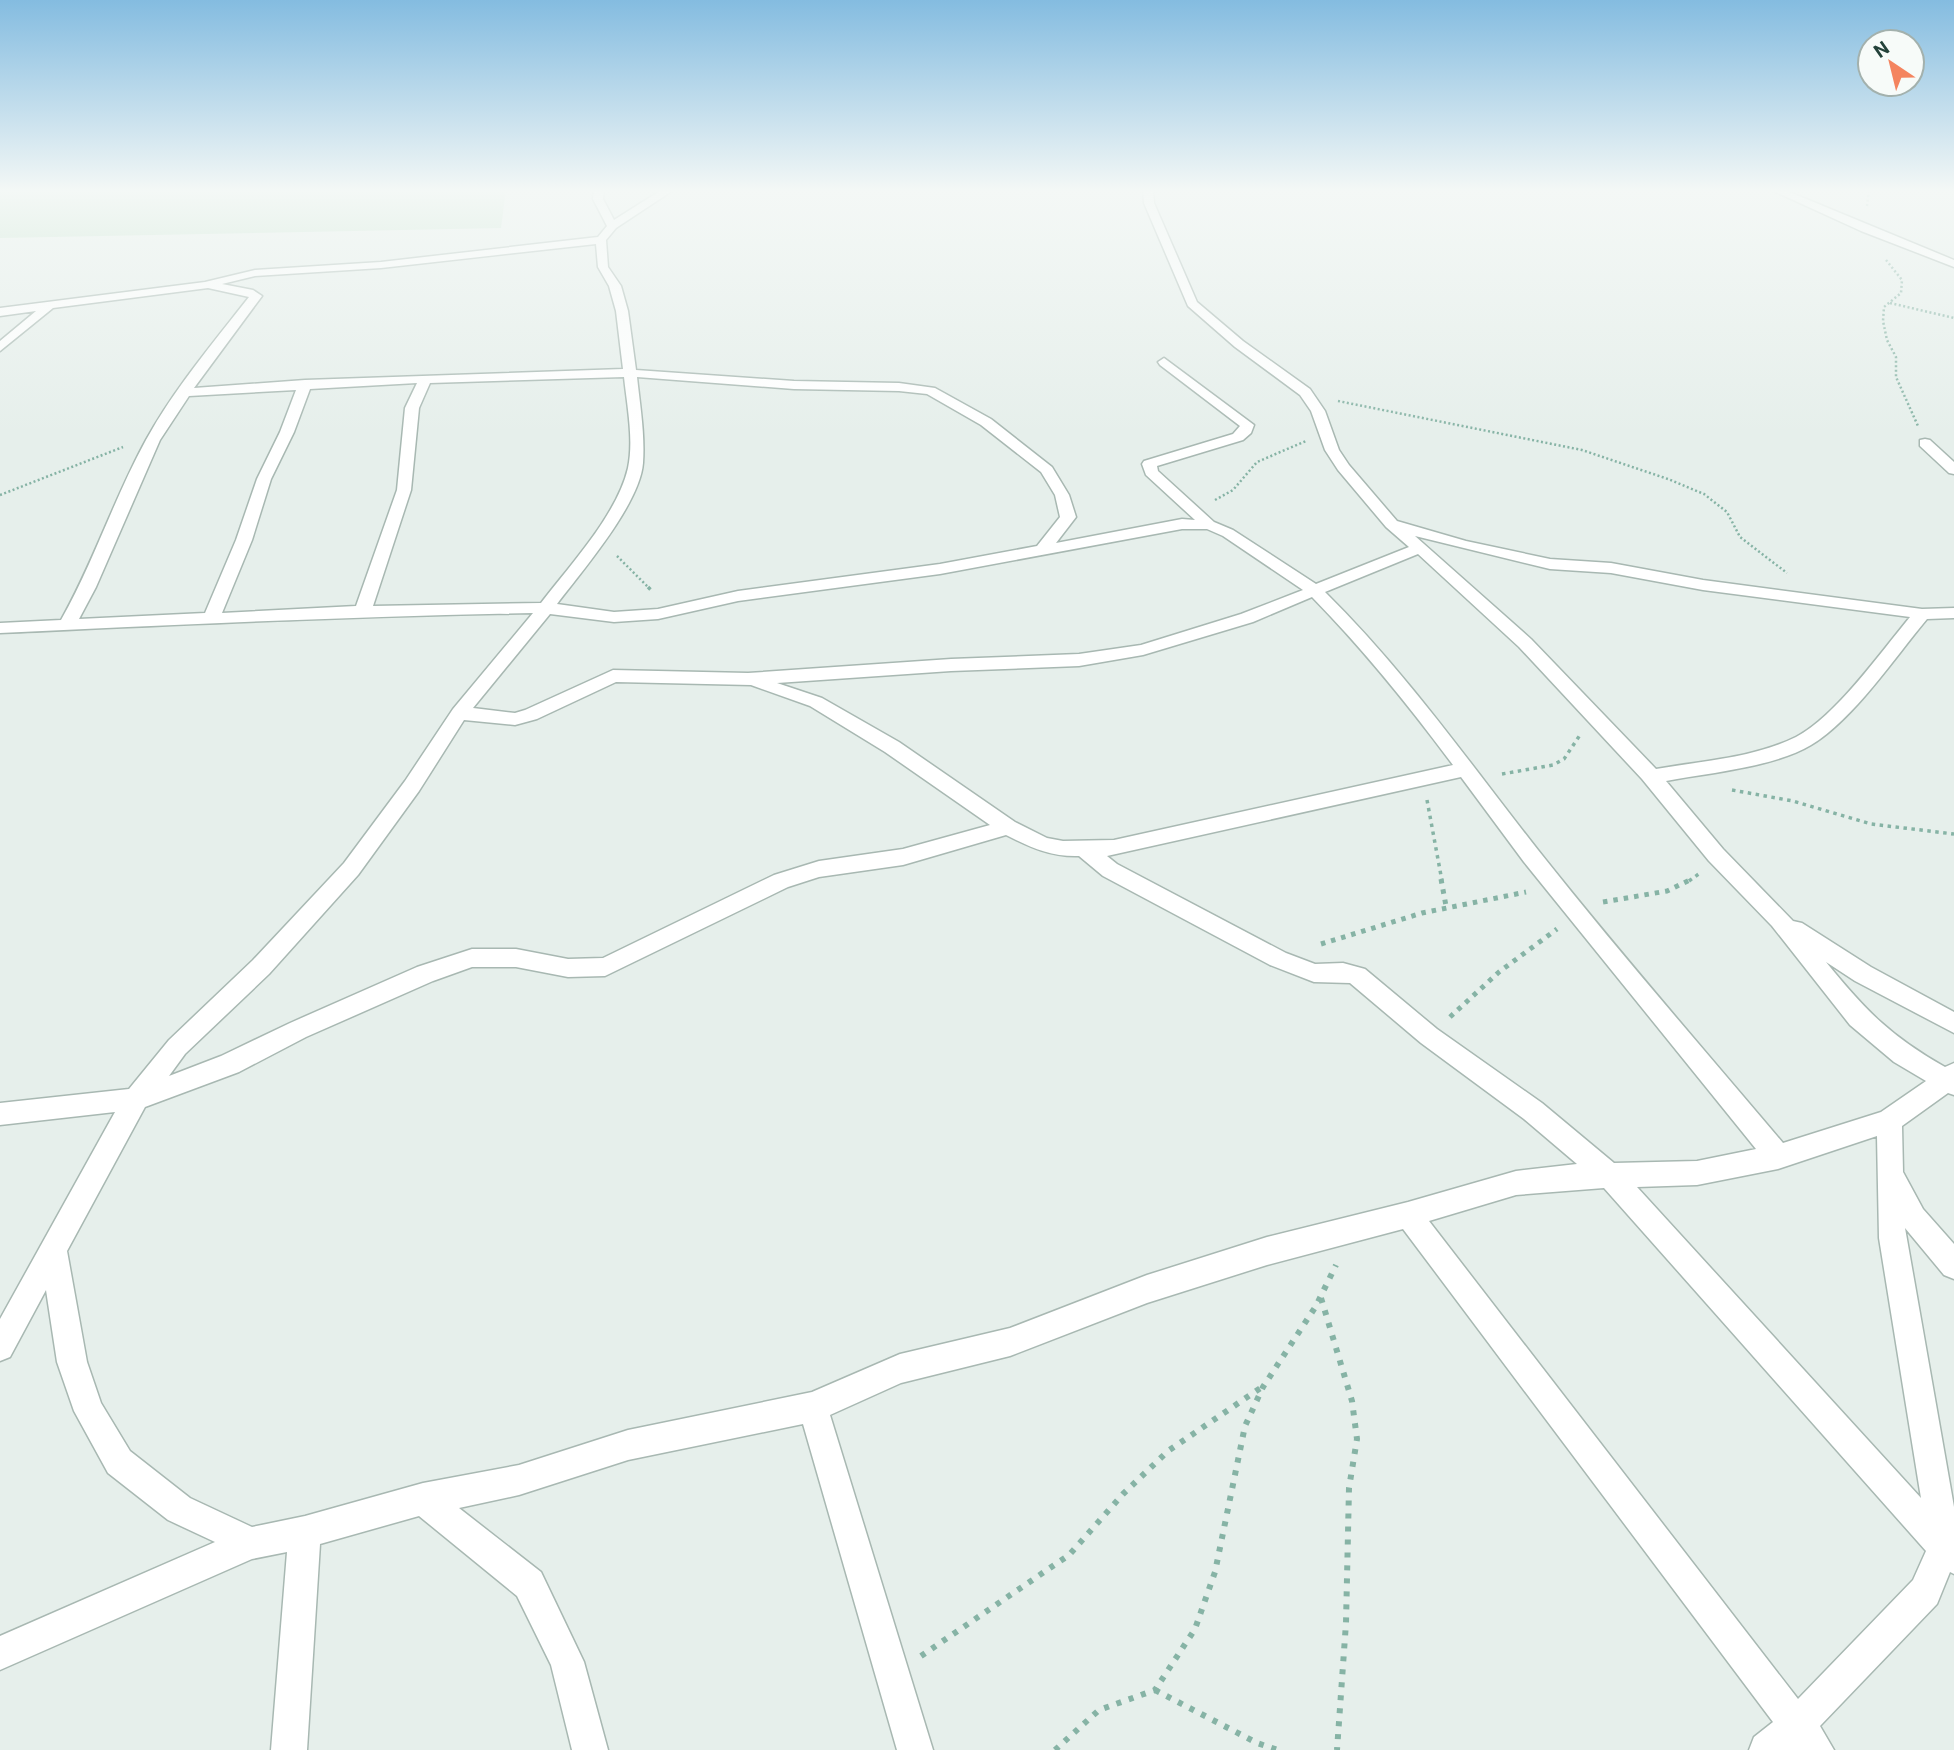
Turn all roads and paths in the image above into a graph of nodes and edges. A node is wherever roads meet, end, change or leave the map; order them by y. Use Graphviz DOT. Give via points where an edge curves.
graph roads {
  1 [pos="292,271"];
  2 [pos="605,271"];
  3 [pos="1179,271"];
  4 [pos="1895,271"];
  5 [pos="205,285"];
  6 [pos="1889,302"];
  7 [pos="49,306"];
  8 [pos="0,312"];
  9 [pos="1954,318"];
  10 [pos="0,347"];
  11 [pos="1164,362"];
  12 [pos="629,373"];
  13 [pos="425,379"];
  14 [pos="305,384"];
  15 [pos="184,392"];
  16 [pos="1305,393"];
  17 [pos="1324,429"];
  18 [pos="153,440"];
  19 [pos="1925,443"];
  20 [pos="1954,446"];
  21 [pos="1954,470"];
  22 [pos="0,495"];
  23 [pos="1192,509"];
  24 [pos="1391,524"];
  25 [pos="1209,525"];
  26 [pos="601,534"];
  27 [pos="1420,548"];
  28 [pos="1042,550"];
  29 [pos="1314,590"];
  30 [pos="1828,601"];
  31 [pos="546,608"];
  32 [pos="675,610"];
  33 [pos="363,611"];
  34 [pos="1954,613"];
  35 [pos="1922,614"];
  36 [pos="211,618"];
  37 [pos="66,627"];
  38 [pos="0,628"];
  39 [pos="748,680"];
  40 [pos="459,713"];
  41 [pos="1594,716"];
  42 [pos="1470,774"];
  43 [pos="1651,777"];
  44 [pos="1425,778"];
  45 [pos="1725,788"];
  46 [pos="1008,827"];
  47 [pos="1954,834"];
  48 [pos="1086,850"];
  49 [pos="1716,855"];
  50 [pos="1558,888"];
  51 [pos="1446,906"];
  52 [pos="1576,910"];
  53 [pos="1780,920"];
  54 [pos="1278,959"];
  55 [pos="1954,1023"];
  56 [pos="1429,1036"];
  57 [pos="1951,1080"];
  58 [pos="136,1099"];
  59 [pos="0,1114"];
  60 [pos="1889,1121"];
  61 [pos="1778,1157"];
  62 [pos="1889,1172"];
  63 [pos="1610,1176"];
  64 [pos="1408,1215"];
  65 [pos="1345,1230"];
  66 [pos="54,1253"];
  67 [pos="1954,1265"];
  68 [pos="1320,1298"];
  69 [pos="0,1347"];
  70 [pos="1262,1387"];
  71 [pos="813,1407"];
  72 [pos="423,1499"];
  73 [pos="305,1532"];
  74 [pos="251,1543"];
  75 [pos="1949,1552"];
  76 [pos="0,1653"];
  77 [pos="894,1675"];
  78 [pos="1155,1690"];
  79 [pos="1807,1737"];
  80 [pos="289,1750"];
  81 [pos="590,1750"];
  82 [pos="915,1750"];
  83 [pos="1055,1750"];
  84 [pos="1278,1750"];
  85 [pos="1338,1750"];
  86 [pos="1767,1750"];
  1 -- 5 [label="street" via="255,273"];
  2 -- 12 [label="street" via="620,297"];
  3 -- 16 [label="street" via="1192,304"];
  4 -- 6 [label="path" via="1902,280 1901,293"];
  5 -- 7 [label="street"];
  5 -- 15 [label="street" via="256,296"];
  6 -- 9 [label="path"];
  6 -- 19 [label="path" via="1883,321 1896,357 1896,377"];
  7 -- 8 [label="street"];
  7 -- 10 [label="street"];
  11 -- 23 [label="street" via="1247,425 1238,437 1149,464 1151,472"];
  12 -- 13 [label="street"];
  12 -- 26 [label="street" via="636,465 629,490"];
  12 -- 28 [label="street" via="930,391 986,422 1047,470 1068,517"];
  13 -- 14 [label="street"];
  13 -- 33 [label="street" via="412,408 404,490"];
  14 -- 15 [label="street"];
  14 -- 36 [label="street"];
  15 -- 18 [label="street"];
  16 -- 17 [label="street"];
  16 -- 30 [label="path" via="1582,450 1668,479 1704,494 1727,512 1740,537"];
  17 -- 23 [label="path" via="1257,462 1233,490"];
  17 -- 24 [label="street" via="1343,467"];
  18 -- 22 [label="path" via="83,460"];
  18 -- 37 [label="street"];
  19 -- 20 [label="street"];
  19 -- 21 [label="street"];
  23 -- 25 [label="street"];
  24 -- 27 [label="street"];
  24 -- 30 [label="street" via="1550,564 1611,568"];
  25 -- 28 [label="street" via="1182,524"];
  25 -- 29 [label="street"];
  26 -- 31 [label="street"];
  26 -- 32 [label="path" via="624,566"];
  27 -- 29 [label="street"];
  27 -- 41 [label="street" via="1525,643"];
  28 -- 32 [label="street" via="927,571 738,596"];
  29 -- 39 [label="street" via="1247,618 1143,650 1056,661"];
  29 -- 42 [label="street" via="1387,668"];
  30 -- 35 [label="street"];
  31 -- 32 [label="street" via="614,617"];
  31 -- 33 [label="street"];
  31 -- 40 [label="street"];
  33 -- 36 [label="street"];
  34 -- 35 [label="street"];
  35 -- 43 [label="street" via="1839,712 1804,741 1761,757"];
  36 -- 37 [label="street"];
  37 -- 38 [label="street"];
  39 -- 40 [label="street" via="613,676 515,719"];
  39 -- 46 [label="street" via="816,702 892,747"];
  40 -- 58 [label="street" via="351,869 261,967 177,1047"];
  41 -- 42 [label="path" via="1563,759 1553,765"];
  41 -- 43 [label="street"];
  42 -- 44 [label="street"];
  42 -- 50 [label="street"];
  43 -- 49 [label="street"];
  44 -- 48 [label="street" via="1114,848"];
  44 -- 51 [label="path"];
  45 -- 47 [label="path" via="1793,801 1871,824"];
  46 -- 48 [label="street" via="1042,844"];
  46 -- 58 [label="street" via="904,857 818,869 781,881 605,967 472,958 425,974 230,1064"];
  48 -- 54 [label="street" via="1110,870"];
  49 -- 52 [label="path" via="1692,881 1680,886"];
  49 -- 53 [label="street"];
  50 -- 51 [label="path"];
  50 -- 52 [label="street"];
  51 -- 54 [label="path"];
  52 -- 56 [label="path"];
  52 -- 61 [label="street"];
  53 -- 55 [label="street" via="1863,974"];
  53 -- 57 [label="street" via="1858,1018 1902,1055"];
  54 -- 56 [label="street" via="1314,973 1357,976"];
  56 -- 63 [label="street" via="1533,1111"];
  57 -- 60 [label="street"];
  58 -- 59 [label="street"];
  58 -- 66 [label="street"];
  60 -- 61 [label="street"];
  60 -- 62 [label="street"];
  61 -- 63 [label="street" via="1697,1173"];
  62 -- 67 [label="street" via="1913,1218"];
  62 -- 75 [label="street" via="1892,1238"];
  63 -- 64 [label="street" via="1516,1183"];
  63 -- 75 [label="street"];
  64 -- 65 [label="street"];
  64 -- 79 [label="street"];
  65 -- 68 [label="path" via="1336,1265"];
  65 -- 71 [label="street" via="1147,1289 1010,1342 900,1369"];
  66 -- 69 [label="street"];
  66 -- 74 [label="street" via="72,1362 89,1411 120,1462 179,1509"];
  68 -- 70 [label="path"];
  68 -- 85 [label="path" via="1352,1401 1357,1439 1349,1488"];
  70 -- 77 [label="path" via="1168,1451 1069,1555"];
  70 -- 78 [label="path" via="1245,1426 1214,1572 1195,1629"];
  71 -- 72 [label="street" via="628,1445 519,1480"];
  71 -- 77 [label="street"];
  72 -- 73 [label="street"];
  72 -- 81 [label="street" via="529,1584 567,1662"];
  73 -- 74 [label="street"];
  73 -- 80 [label="street"];
  74 -- 76 [label="street"];
  75 -- 79 [label="street" via="1926,1592"];
  77 -- 82 [label="street"];
  78 -- 83 [label="path" via="1099,1710"];
  78 -- 84 [label="path"];
  79 -- 86 [label="street"];
}
